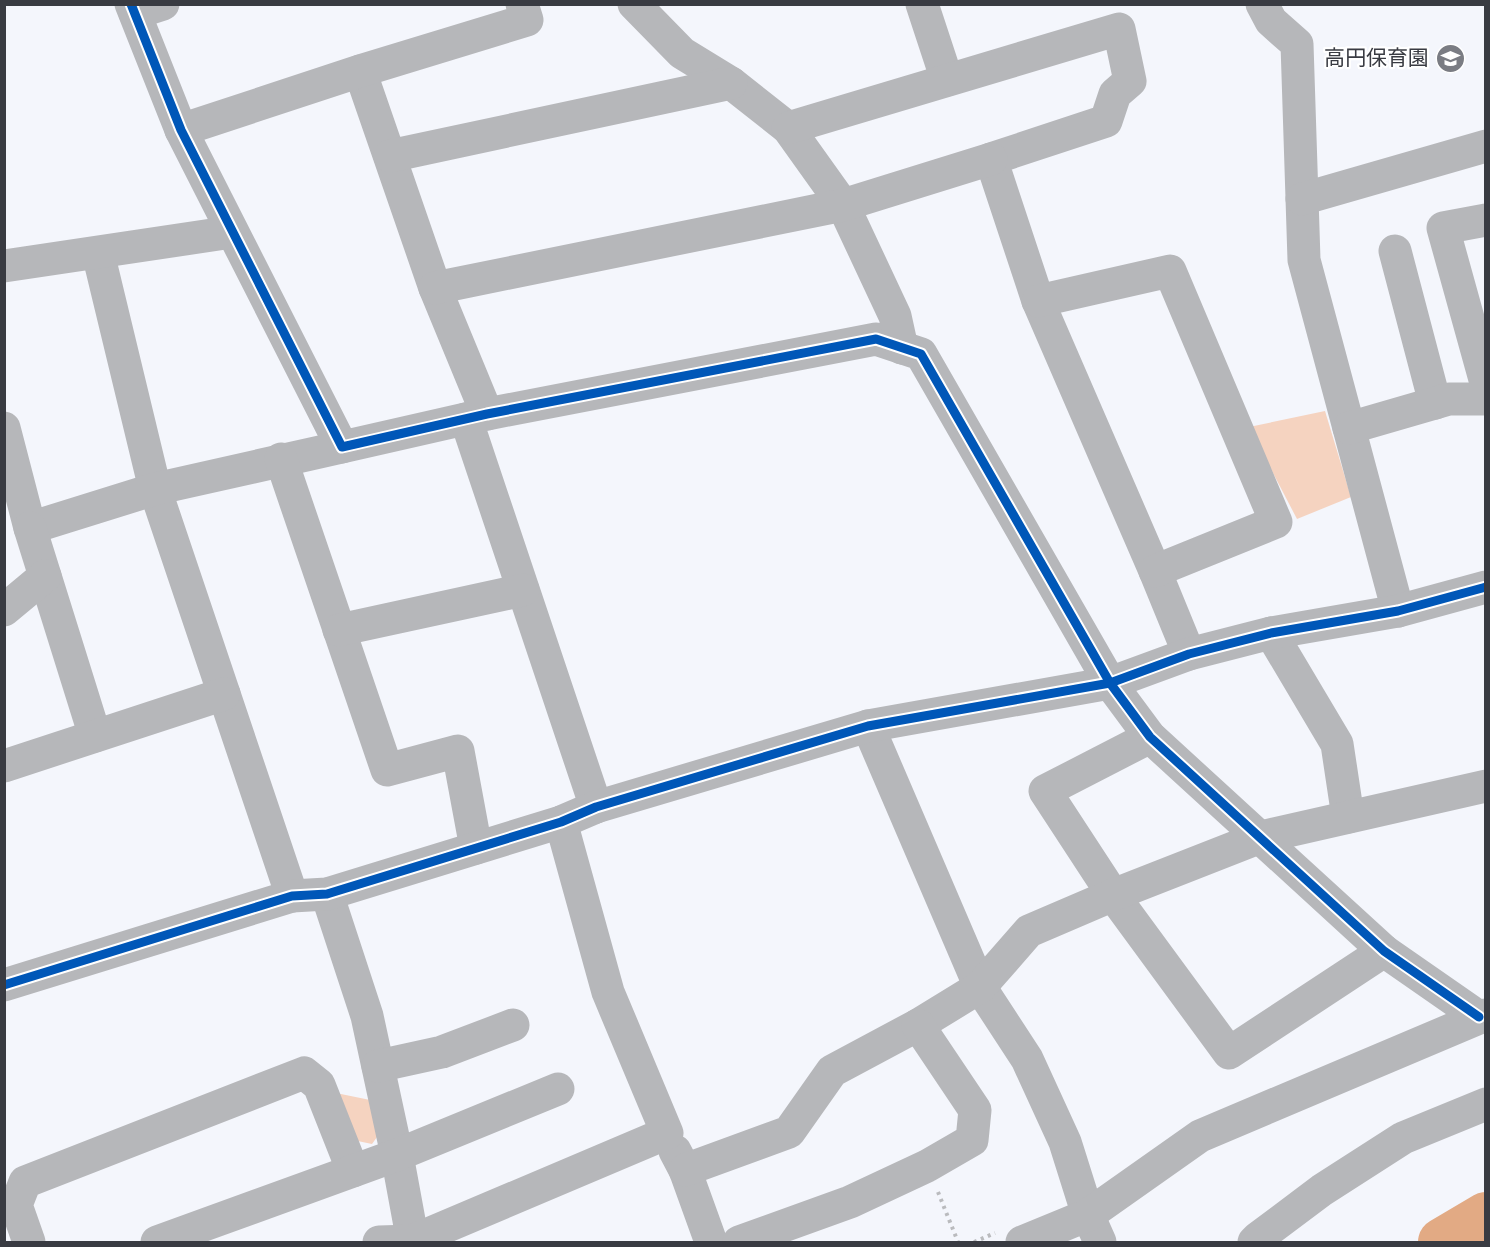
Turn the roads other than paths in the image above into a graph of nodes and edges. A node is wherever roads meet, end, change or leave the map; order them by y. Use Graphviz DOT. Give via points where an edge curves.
graph roads {
  1 [pos="522,4"];
  2 [pos="634,4"];
  3 [pos="1262,4"];
  4 [pos="925,5"];
  5 [pos="143,7"];
  6 [pos="1116,17"];
  7 [pos="360,71"];
  8 [pos="947,80"];
  9 [pos="731,84"];
  10 [pos="788,128"];
  11 [pos="181,130"];
  12 [pos="1485,146"];
  13 [pos="390,156"];
  14 [pos="991,159"];
  15 [pos="1302,199"];
  16 [pos="843,205"];
  17 [pos="1485,220"];
  18 [pos="232,232"];
  19 [pos="1395,251"];
  20 [pos="98,253"];
  21 [pos="4,266"];
  22 [pos="435,288"];
  23 [pos="1038,301"];
  24 [pos="903,348"];
  25 [pos="1485,383"];
  26 [pos="1485,399"];
  27 [pos="1435,403"];
  28 [pos="476,416"];
  29 [pos="4,428"];
  30 [pos="1349,428"];
  31 [pos="342,447"];
  32 [pos="281,459"];
  33 [pos="155,489"];
  34 [pos="20,521"];
  35 [pos="1155,571"];
  36 [pos="45,576"];
  37 [pos="1485,587"];
  38 [pos="523,590"];
  39 [pos="4,610"];
  40 [pos="1398,611"];
  41 [pos="339,630"];
  42 [pos="1271,633"];
  43 [pos="1189,654"];
  44 [pos="1110,683"];
  45 [pos="224,694"];
  46 [pos="868,726"];
  47 [pos="95,736"];
  48 [pos="1150,737"];
  49 [pos="4,766"];
  50 [pos="1485,786"];
  51 [pos="596,807"];
  52 [pos="1348,817"];
  53 [pos="561,822"];
  54 [pos="1261,837"];
  55 [pos="476,848"];
  56 [pos="327,894"];
  57 [pos="1113,895"];
  58 [pos="292,896"];
  59 [pos="1384,951"];
  60 [pos="4,985"];
  61 [pos="980,987"];
  62 [pos="1482,1016"];
  63 [pos="513,1025"];
  64 [pos="918,1025"];
  65 [pos="378,1066"];
  66 [pos="558,1089"];
  67 [pos="1485,1104"];
  68 [pos="667,1133"];
  69 [pos="397,1155"];
  70 [pos="685,1170"];
  71 [pos="352,1171"];
  72 [pos="1094,1228"];
  73 [pos="29,1242"];
  74 [pos="157,1242"];
  75 [pos="379,1242"];
  76 [pos="412,1242"];
  77 [pos="711,1242"];
  78 [pos="739,1242"];
  79 [pos="1023,1242"];
  80 [pos="1254,1242"];
  1 -- 7 [label="street" via="527,20"];
  2 -- 9 [label="street" via="682,53"];
  3 -- 15 [label="street" via="1270,21 1297,44"];
  4 -- 8 [label="street"];
  5 -- 11 [label="street"];
  6 -- 8 [label="street"];
  6 -- 14 [label="street" via="1130,81 1115,94 1106,121"];
  7 -- 11 [label="street"];
  7 -- 13 [label="street"];
  8 -- 10 [label="street"];
  9 -- 10 [label="street"];
  9 -- 13 [label="street"];
  10 -- 16 [label="street"];
  11 -- 18 [label="street"];
  12 -- 15 [label="street"];
  13 -- 22 [label="street"];
  14 -- 16 [label="street"];
  14 -- 23 [label="street"];
  15 -- 30 [label="street" via="1304,260"];
  16 -- 22 [label="street"];
  16 -- 24 [label="street" via="895,316"];
  17 -- 25 [label="street" via="1443,228"];
  18 -- 20 [label="street"];
  18 -- 31 [label="street"];
  19 -- 27 [label="street"];
  20 -- 21 [label="street"];
  20 -- 33 [label="street"];
  22 -- 28 [label="street"];
  23 -- 35 [label="street"];
  23 -- 35 [label="street" via="1170,271 1276,522"];
  24 -- 28 [label="street" via="876,339"];
  24 -- 44 [label="street" via="921,354"];
  26 -- 27 [label="street"];
  27 -- 30 [label="street"];
  28 -- 31 [label="street"];
  28 -- 38 [label="street"];
  29 -- 34 [label="street"];
  30 -- 40 [label="street"];
  31 -- 32 [label="street"];
  32 -- 33 [label="street"];
  32 -- 41 [label="street"];
  33 -- 34 [label="street"];
  33 -- 45 [label="street"];
  34 -- 36 [label="street"];
  35 -- 43 [label="street"];
  36 -- 39 [label="street"];
  36 -- 47 [label="street"];
  37 -- 40 [label="street"];
  38 -- 41 [label="street"];
  38 -- 51 [label="street"];
  40 -- 42 [label="street"];
  41 -- 55 [label="street" via="387,770 458,751"];
  42 -- 43 [label="street"];
  42 -- 52 [label="street" via="1337,744"];
  43 -- 44 [label="street"];
  44 -- 46 [label="street"];
  44 -- 48 [label="street"];
  45 -- 47 [label="street"];
  45 -- 58 [label="street"];
  46 -- 51 [label="street"];
  46 -- 61 [label="street"];
  47 -- 49 [label="street"];
  48 -- 54 [label="street"];
  48 -- 57 [label="street" via="1045,791"];
  50 -- 52 [label="street"];
  51 -- 53 [label="street"];
  52 -- 54 [label="street"];
  53 -- 55 [label="street"];
  53 -- 68 [label="street" via="608,992"];
  54 -- 57 [label="street"];
  54 -- 59 [label="street"];
  55 -- 56 [label="street"];
  56 -- 58 [label="street"];
  56 -- 65 [label="street" via="367,1016"];
  57 -- 59 [label="street" via="1229,1053"];
  57 -- 61 [label="street" via="1029,931"];
  58 -- 60 [label="street"];
  59 -- 62 [label="street"];
  61 -- 64 [label="street"];
  61 -- 72 [label="street" via="1027,1059 1065,1142"];
  62 -- 72 [label="street" via="1200,1136"];
  63 -- 65 [label="street" via="442,1052"];
  64 -- 70 [label="street" via="832,1071 789,1132"];
  64 -- 78 [label="street" via="975,1110 972,1140 850,1202"];
  65 -- 69 [label="street"];
  66 -- 69 [label="street"];
  67 -- 80 [label="street" via="1403,1138 1322,1190"];
  68 -- 70 [label="street"];
  68 -- 76 [label="street"];
  69 -- 71 [label="street"];
  69 -- 76 [label="street"];
  70 -- 77 [label="street"];
  71 -- 73 [label="street" via="319,1085 304,1073 25,1182 16,1205"];
  71 -- 74 [label="street"];
  72 -- 79 [label="street"];
  75 -- 76 [label="street"];
}
